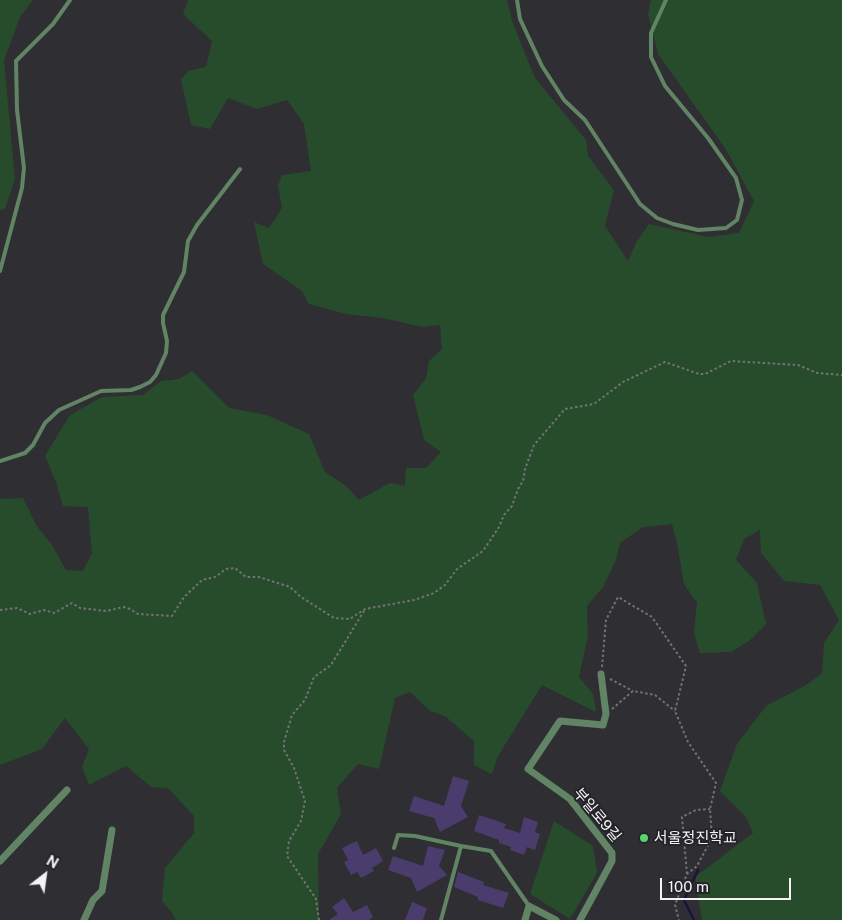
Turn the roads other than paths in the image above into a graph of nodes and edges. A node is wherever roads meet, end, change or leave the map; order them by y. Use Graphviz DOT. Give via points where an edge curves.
graph roads {
  1 [pos="70,0"];
  2 [pos="517,0"];
  3 [pos="666,0"];
  4 [pos="240,169"];
  5 [pos="0,271"];
  6 [pos="0,461"];
  7 [pos="601,674"];
  8 [pos="68,790"];
  9 [pos="112,830"];
  10 [pos="461,846"];
  11 [pos="394,848"];
  12 [pos="0,860"];
  13 [pos="529,906"];
  14 [pos="84,920"];
  15 [pos="441,920"];
  16 [pos="525,920"];
  17 [pos="556,920"];
  18 [pos="580,920"];
  1 -- 5 [label="lane" via="54,24 16,61 17,110 24,168 22,188"];
  2 -- 3 [label="lane" via="520,19 542,66 564,100 585,120 640,204 657,218 673,224 698,230 726,228 736,220 742,200 736,178 665,86 651,57 650,33"];
  4 -- 6 [label="lane" via="188,241 184,272 163,315 166,353 156,375 140,387 100,392 59,410 45,423 34,445 26,452"];
  7 -- 18 [label="street, 부일로9길" via="606,714 603,725 560,721 528,769 570,799 612,853 612,861"];
  8 -- 12 [label="street"];
  9 -- 14 [label="street" via="102,891 93,900"];
  10 -- 11 [label="lane" via="398,835"];
  10 -- 13 [label="lane" via="491,851"];
  10 -- 15 [label="lane"];
  13 -- 16 [label="street"];
  13 -- 17 [label="street"];
}
